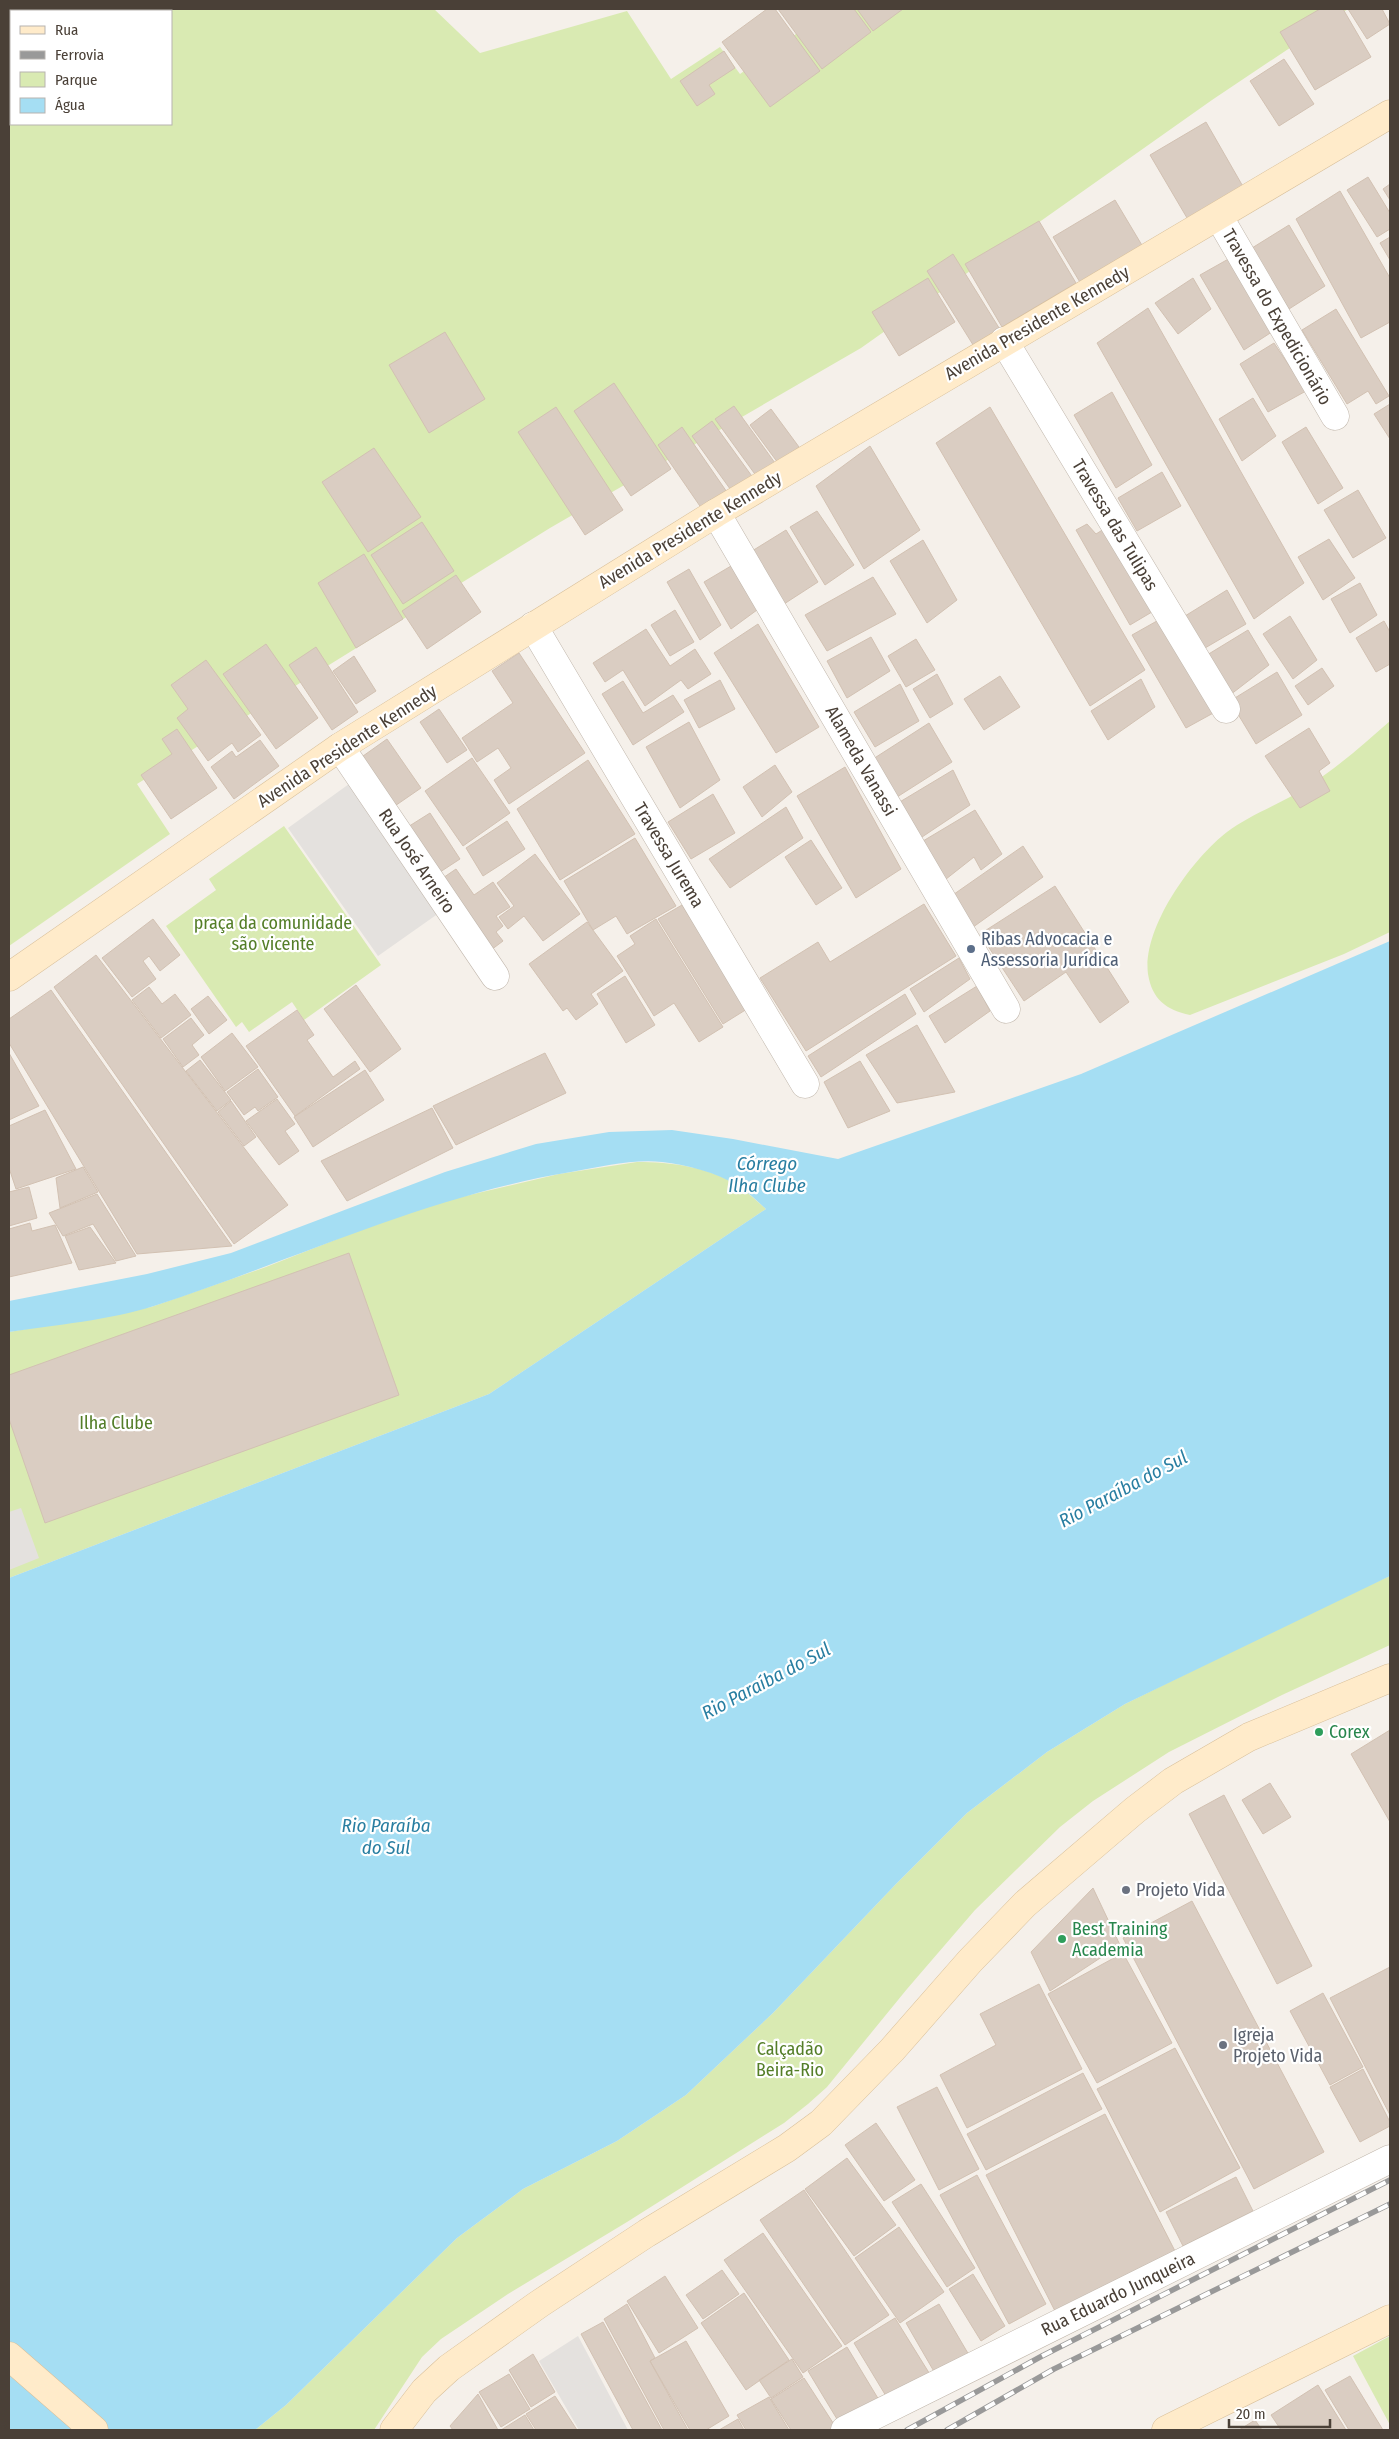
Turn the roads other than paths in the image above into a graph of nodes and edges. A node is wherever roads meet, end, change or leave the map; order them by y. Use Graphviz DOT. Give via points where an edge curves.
graph roads {
  1 [pos="1390,114"];
  2 [pos="1219,217"];
  3 [pos="1004,341"];
  4 [pos="1335,416"];
  5 [pos="716,513"];
  6 [pos="533,626"];
  7 [pos="1226,709"];
  8 [pos="340,747"];
  9 [pos="495,976"];
  10 [pos="9,977"];
  11 [pos="1006,1009"];
  12 [pos="805,1084"];
  13 [pos="1390,1678"];
  14 [pos="1390,2159"];
  15 [pos="1390,2319"];
  16 [pos="9,2356"];
  17 [pos="399,2426"];
  18 [pos="94,2430"];
  19 [pos="845,2430"];
  20 [pos="1166,2430"];
  1 -- 2 [label="main road, Avenida Presidente Kennedy"];
  2 -- 3 [label="main road, Avenida Presidente Kennedy"];
  2 -- 4 [label="street, Travessa do Expedicionário"];
  3 -- 5 [label="main road, Avenida Presidente Kennedy"];
  3 -- 7 [label="street, Travessa das Tulipas"];
  5 -- 6 [label="main road, Avenida Presidente Kennedy"];
  5 -- 11 [label="street, Alameda Vanassi"];
  6 -- 8 [label="main road, Avenida Presidente Kennedy"];
  6 -- 12 [label="street, Travessa Jurema"];
  8 -- 9 [label="street, Rua José Arneiro"];
  8 -- 10 [label="main road, Avenida Presidente Kennedy"];
  13 -- 17 [label="main road" via="1250,1737 1158,1793 1101,1837 1025,1904 821,2123 787,2148 647,2233 461,2359 436,2379"];
  14 -- 19 [label="street, Rua Eduardo Junqueira"];
  15 -- 20 [label="main road"];
  16 -- 18 [label="main road"];
}
